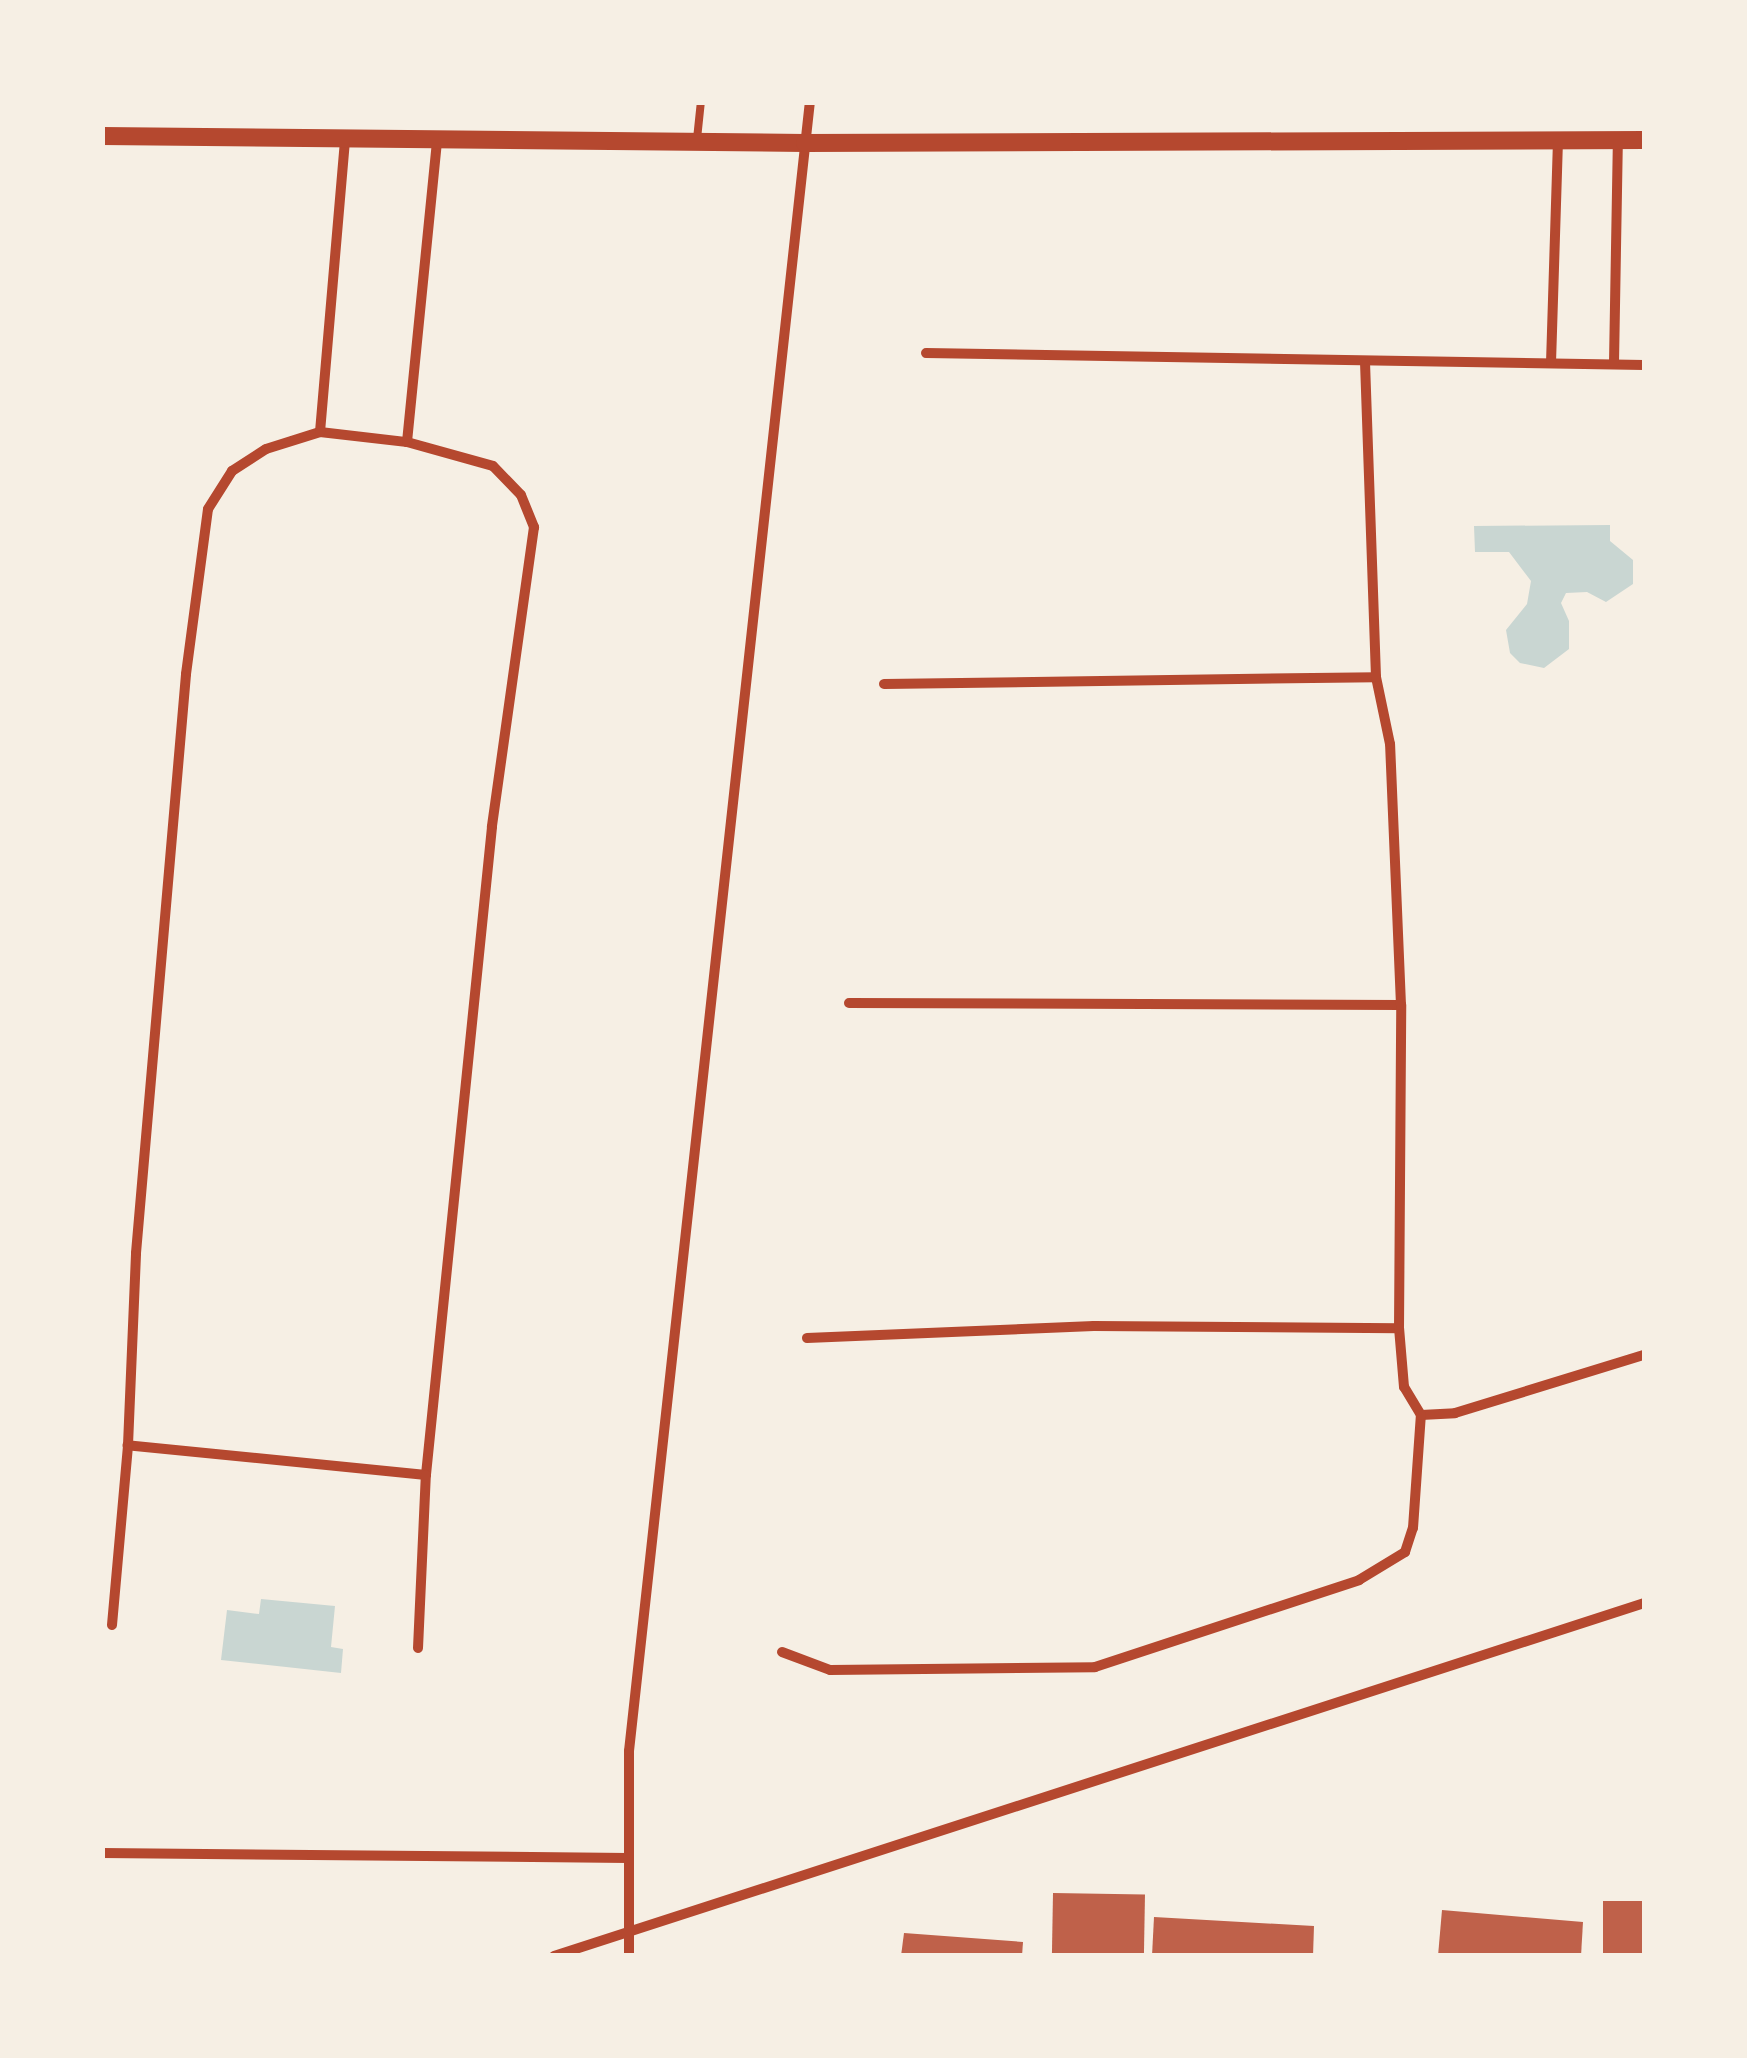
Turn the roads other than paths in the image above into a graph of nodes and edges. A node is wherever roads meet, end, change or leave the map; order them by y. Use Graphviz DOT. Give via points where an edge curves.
graph roads {
  1 [pos="701,102"];
  2 [pos="810,102"];
  3 [pos="102,136"];
  4 [pos="697,139"];
  5 [pos="345,140"];
  6 [pos="436,140"];
  7 [pos="1618,140"];
  8 [pos="1644,140"];
  9 [pos="1558,142"];
  10 [pos="805,143"];
  11 [pos="926,352"];
  12 [pos="1365,362"];
  13 [pos="1550,363"];
  14 [pos="1614,363"];
  15 [pos="1644,365"];
  16 [pos="320,432"];
  17 [pos="407,442"];
  18 [pos="1376,677"];
  19 [pos="884,684"];
  20 [pos="849,1003"];
  21 [pos="1401,1005"];
  22 [pos="1399,1328"];
  23 [pos="807,1338"];
  24 [pos="1644,1356"];
  25 [pos="1421,1415"];
  26 [pos="128,1445"];
  27 [pos="426,1475"];
  28 [pos="1644,1603"];
  29 [pos="112,1625"];
  30 [pos="418,1648"];
  31 [pos="782,1652"];
  32 [pos="102,1853"];
  33 [pos="628,1858"];
  34 [pos="630,1930"];
  35 [pos="554,1956"];
  36 [pos="629,1956"];
  1 -- 4 [label="lane"];
  2 -- 10 [label="street"];
  3 -- 5 [label="street"];
  4 -- 6 [label="street"];
  4 -- 10 [label="street"];
  5 -- 6 [label="street"];
  5 -- 16 [label="street"];
  6 -- 17 [label="street"];
  7 -- 8 [label="street"];
  7 -- 9 [label="street"];
  7 -- 14 [label="street"];
  9 -- 10 [label="street"];
  9 -- 13 [label="street"];
  10 -- 33 [label="street" via="631,1731"];
  11 -- 12 [label="street"];
  12 -- 13 [label="street"];
  12 -- 18 [label="street"];
  13 -- 14 [label="street"];
  14 -- 15 [label="street"];
  16 -- 17 [label="street"];
  16 -- 26 [label="street" via="266,449 232,471 208,509 186,674 138,1234"];
  17 -- 27 [label="street" via="493,466 521,495 534,527 492,827"];
  18 -- 19 [label="street"];
  18 -- 21 [label="street" via="1390,744"];
  20 -- 21 [label="street"];
  21 -- 22 [label="street"];
  22 -- 23 [label="street" via="1094,1326"];
  22 -- 25 [label="street" via="1404,1387"];
  24 -- 25 [label="street" via="1456,1414"];
  25 -- 31 [label="street" via="1414,1528 1405,1552 1359,1580 1095,1667 830,1670"];
  26 -- 27 [label="street"];
  26 -- 29 [label="street"];
  27 -- 30 [label="street"];
  28 -- 34 [label="street"];
  32 -- 33 [label="street"];
  33 -- 34 [label="street"];
  34 -- 35 [label="street"];
  34 -- 36 [label="street"];
}
